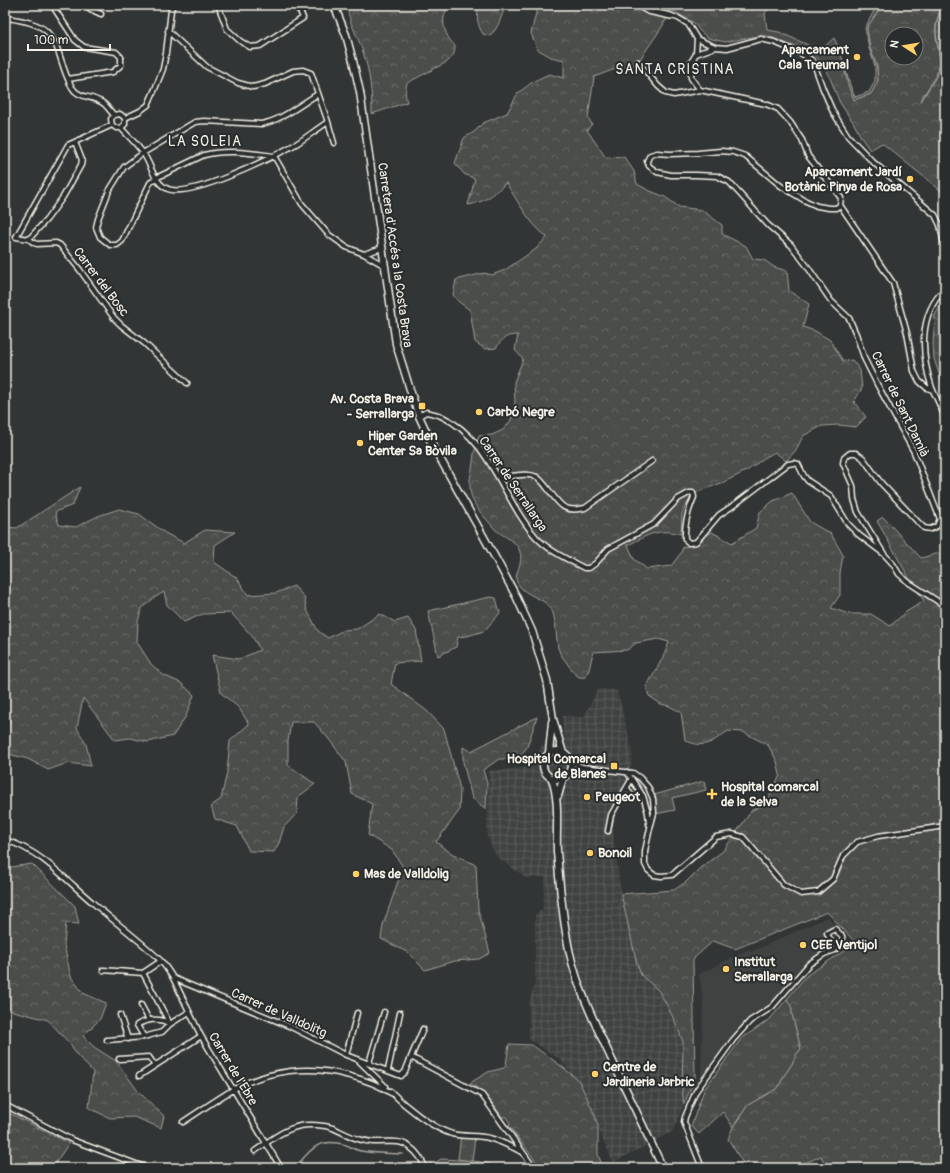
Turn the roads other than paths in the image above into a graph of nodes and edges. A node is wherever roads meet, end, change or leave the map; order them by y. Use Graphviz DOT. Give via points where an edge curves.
graph roads {
  1 [pos="52,5"];
  2 [pos="88,5"];
  3 [pos="173,5"];
  4 [pos="218,5"];
  5 [pos="293,5"];
  6 [pos="334,5"];
  7 [pos="637,5"];
  8 [pos="101,14"];
  9 [pos="671,16"];
  10 [pos="5,19"];
  11 [pos="168,31"];
  12 [pos="697,39"];
  13 [pos="715,47"];
  14 [pos="696,54"];
  15 [pos="638,62"];
  16 [pos="68,79"];
  17 [pos="700,90"];
  18 [pos="318,94"];
  19 [pos="114,115"];
  20 [pos="125,118"];
  21 [pos="328,122"];
  22 [pos="112,125"];
  23 [pos="121,128"];
  24 [pos="75,142"];
  25 [pos="334,143"];
  26 [pos="143,153"];
  27 [pos="274,156"];
  28 [pos="156,178"];
  29 [pos="840,205"];
  30 [pos="29,239"];
  31 [pos="382,248"];
  32 [pos="945,248"];
  33 [pos="364,254"];
  34 [pos="385,266"];
  35 [pos="945,289"];
  36 [pos="187,383"];
  37 [pos="933,390"];
  38 [pos="419,416"];
  39 [pos="945,419"];
  40 [pos="652,461"];
  41 [pos="499,478"];
  42 [pos="884,554"];
  43 [pos="945,606"];
  44 [pos="553,719"];
  45 [pos="549,753"];
  46 [pos="563,753"];
  47 [pos="570,762"];
  48 [pos="583,768"];
  49 [pos="569,772"];
  50 [pos="627,772"];
  51 [pos="563,778"];
  52 [pos="640,778"];
  53 [pos="552,779"];
  54 [pos="631,780"];
  55 [pos="627,788"];
  56 [pos="643,796"];
  57 [pos="557,800"];
  58 [pos="945,826"];
  59 [pos="650,828"];
  60 [pos="608,831"];
  61 [pos="5,840"];
  62 [pos="838,947"];
  63 [pos="161,961"];
  64 [pos="103,970"];
  65 [pos="143,972"];
  66 [pos="172,978"];
  67 [pos="141,1005"];
  68 [pos="189,1012"];
  69 [pos="384,1012"];
  70 [pos="357,1013"];
  71 [pos="400,1013"];
  72 [pos="120,1016"];
  73 [pos="149,1020"];
  74 [pos="170,1024"];
  75 [pos="423,1029"];
  76 [pos="201,1036"];
  77 [pos="144,1037"];
  78 [pos="128,1039"];
  79 [pos="107,1040"];
  80 [pos="346,1055"];
  81 [pos="411,1057"];
  82 [pos="119,1060"];
  83 [pos="358,1060"];
  84 [pos="369,1063"];
  85 [pos="155,1066"];
  86 [pos="388,1070"];
  87 [pos="139,1076"];
  88 [pos="234,1089"];
  89 [pos="392,1093"];
  90 [pos="5,1105"];
  91 [pos="183,1122"];
  92 [pos="266,1143"];
  93 [pos="255,1151"];
  94 [pos="522,1152"];
  95 [pos="661,1165"];
  96 [pos="147,1168"];
  97 [pos="281,1168"];
  98 [pos="425,1168"];
  99 [pos="534,1168"];
  100 [pos="666,1168"];
  101 [pos="702,1168"];
  1 -- 16 [label="street" via="75,40 84,47 116,52 121,57 121,65 113,72"];
  2 -- 8 [label="street"];
  3 -- 11 [label="street"];
  4 -- 5 [label="street" via="227,29 250,47 260,46 303,18"];
  6 -- 31 [label="main road, Carretera d'Accés a la Costa Brava" via="346,35 360,92"];
  7 -- 9 [label="street" via="648,11"];
  9 -- 12 [label="street" via="688,24"];
  10 -- 16 [label="street" via="34,24 48,32"];
  11 -- 18 [label="street" via="207,67 238,83 253,87 293,71 303,70 311,73"];
  11 -- 20 [label="street" via="163,69 148,105"];
  12 -- 13 [label="street"];
  12 -- 14 [label="street"];
  13 -- 14 [label="street"];
  13 -- 32 [label="street" via="727,48 761,39 774,42 813,61 833,112 848,136 873,162 935,215"];
  14 -- 17 [label="street" via="691,62 691,78"];
  15 -- 17 [label="street" via="666,93 674,95"];
  16 -- 19 [label="street" via="71,87 80,95 103,104"];
  17 -- 29 [label="street" via="766,104 778,109 802,140 808,156 841,198"];
  18 -- 21 [label="street"];
  18 -- 26 [label="street" via="270,122 195,122"];
  19 -- 20 [label="street" via="120,114"];
  19 -- 22 [label="street"];
  20 -- 23 [label="street" via="125,124"];
  21 -- 25 [label="street"];
  21 -- 27 [label="street"];
  22 -- 23 [label="street"];
  22 -- 24 [label="street"];
  23 -- 26 [label="street"];
  24 -- 30 [label="street" via="82,160 81,165 63,198"];
  24 -- 30 [label="street" via="68,145 16,237"];
  26 -- 28 [label="street"];
  26 -- 28 [label="street" via="124,167 109,192 96,227 100,237 110,245 117,245 122,241 150,183"];
  27 -- 28 [label="street" via="242,152 212,153"];
  27 -- 28 [label="street" via="208,184 185,190 165,188"];
  27 -- 33 [label="street" via="302,204 328,234 346,247"];
  29 -- 37 [label="street" via="893,283 907,333 914,371 920,381"];
  29 -- 42 [label="street, Carrer de Sant Damià" via="829,208 804,200 781,186 745,156 733,152 657,153 650,155 647,160 649,166 657,172 671,175 717,176 728,182 768,225 791,245 831,301 849,318 876,384 914,452 940,519 931,529 924,528 881,483 863,458 856,453 850,453 844,458 844,462 853,486 858,512"];
  30 -- 36 [label="street, Carrer del Bosc" via="37,244 60,245 114,318"];
  31 -- 33 [label="street"];
  31 -- 34 [label="main road, Carretera d'Accés a la Costa Brava"];
  33 -- 34 [label="street"];
  34 -- 38 [label="main road, Carretera d'Accés a la Costa Brava" via="396,344"];
  35 -- 37 [label="street" via="929,312 925,330 923,349"];
  37 -- 39 [label="street"];
  38 -- 41 [label="street, Carrer de Serrallarga" via="426,412 458,426 478,445"];
  38 -- 44 [label="main road, Carretera d'Accés a la Costa Brava" via="516,596 532,632 547,680"];
  40 -- 41 [label="street" via="586,508 576,510 566,509 536,477 525,475"];
  41 -- 42 [label="street, Carrer de Serrallarga" via="518,514 545,546 584,568 589,568 608,550 654,524 678,499 689,493 693,493 694,497 687,513 685,539 689,543 696,542 719,515 788,464 794,463 798,464 808,481 831,496 848,524"];
  42 -- 43 [label="street, Carrer de Serrallarga" via="908,582"];
  44 -- 45 [label="main road, Carretera d'Accés a la Costa Brava"];
  44 -- 46 [label="main road, Carretera d'Accés a la Costa Brava"];
  45 -- 46 [label="main road"];
  45 -- 53 [label="main road" via="542,766 546,775"];
  46 -- 47 [label="main road"];
  47 -- 48 [label="street"];
  47 -- 49 [label="main road"];
  48 -- 49 [label="street"];
  48 -- 50 [label="street"];
  49 -- 51 [label="main road"];
  50 -- 52 [label="street"];
  50 -- 54 [label="street"];
  51 -- 53 [label="main road"];
  51 -- 57 [label="main road"];
  52 -- 54 [label="street"];
  52 -- 59 [label="street" via="648,787 653,800 654,813"];
  53 -- 57 [label="main road"];
  54 -- 55 [label="street"];
  54 -- 56 [label="street"];
  55 -- 56 [label="street" via="634,798"];
  55 -- 60 [label="street" via="611,815"];
  56 -- 59 [label="street"];
  57 -- 95 [label="main road" via="557,850 561,899 574,970 587,1006"];
  58 -- 59 [label="street" via="878,836 857,842 843,856 833,879 818,892 800,894 784,885 743,837 732,834 716,837 672,875 654,875 645,864"];
  61 -- 63 [label="street" via="34,853 59,872"];
  62 -- 62 [label="street" via="843,942 842,936 835,929 827,933 832,944"];
  62 -- 101 [label="street" via="809,964 772,1007 750,1021 696,1091 684,1122"];
  63 -- 65 [label="street"];
  63 -- 66 [label="street"];
  64 -- 65 [label="street"];
  65 -- 74 [label="street"];
  66 -- 68 [label="street, Carrer de l'Ebre"];
  66 -- 80 [label="street, Carrer de Valldolitg" via="289,1026"];
  67 -- 73 [label="street"];
  68 -- 74 [label="street"];
  68 -- 76 [label="street, Carrer de l'Ebre"];
  69 -- 84 [label="street"];
  70 -- 80 [label="street"];
  71 -- 86 [label="street"];
  72 -- 78 [label="street"];
  73 -- 74 [label="street" via="165,1021"];
  73 -- 77 [label="street" via="137,1025"];
  74 -- 77 [label="street" via="162,1032"];
  75 -- 81 [label="street"];
  76 -- 85 [label="street"];
  76 -- 88 [label="street, Carrer de l'Ebre"];
  77 -- 78 [label="street"];
  78 -- 79 [label="street"];
  80 -- 83 [label="street, Carrer de Valldolitg"];
  81 -- 86 [label="street, Carrer de Valldolitg" via="401,1076"];
  81 -- 94 [label="street" via="482,1095"];
  82 -- 85 [label="street" via="149,1057"];
  83 -- 84 [label="street, Carrer de Valldolitg"];
  83 -- 89 [label="street"];
  84 -- 86 [label="street, Carrer de Valldolitg"];
  85 -- 87 [label="street"];
  88 -- 89 [label="street" via="269,1075 312,1069 359,1078"];
  88 -- 91 [label="street"];
  88 -- 92 [label="street, Carrer de l'Ebre"];
  89 -- 94 [label="street" via="408,1108 441,1130 503,1142"];
  90 -- 96 [label="street" via="72,1140"];
  92 -- 93 [label="street"];
  92 -- 97 [label="street, Carrer de l'Ebre"];
  92 -- 98 [label="street" via="282,1132 301,1126 316,1125 332,1128 359,1140 398,1141 412,1148"];
  94 -- 99 [label="street"];
  95 -- 100 [label="main road"];
}
